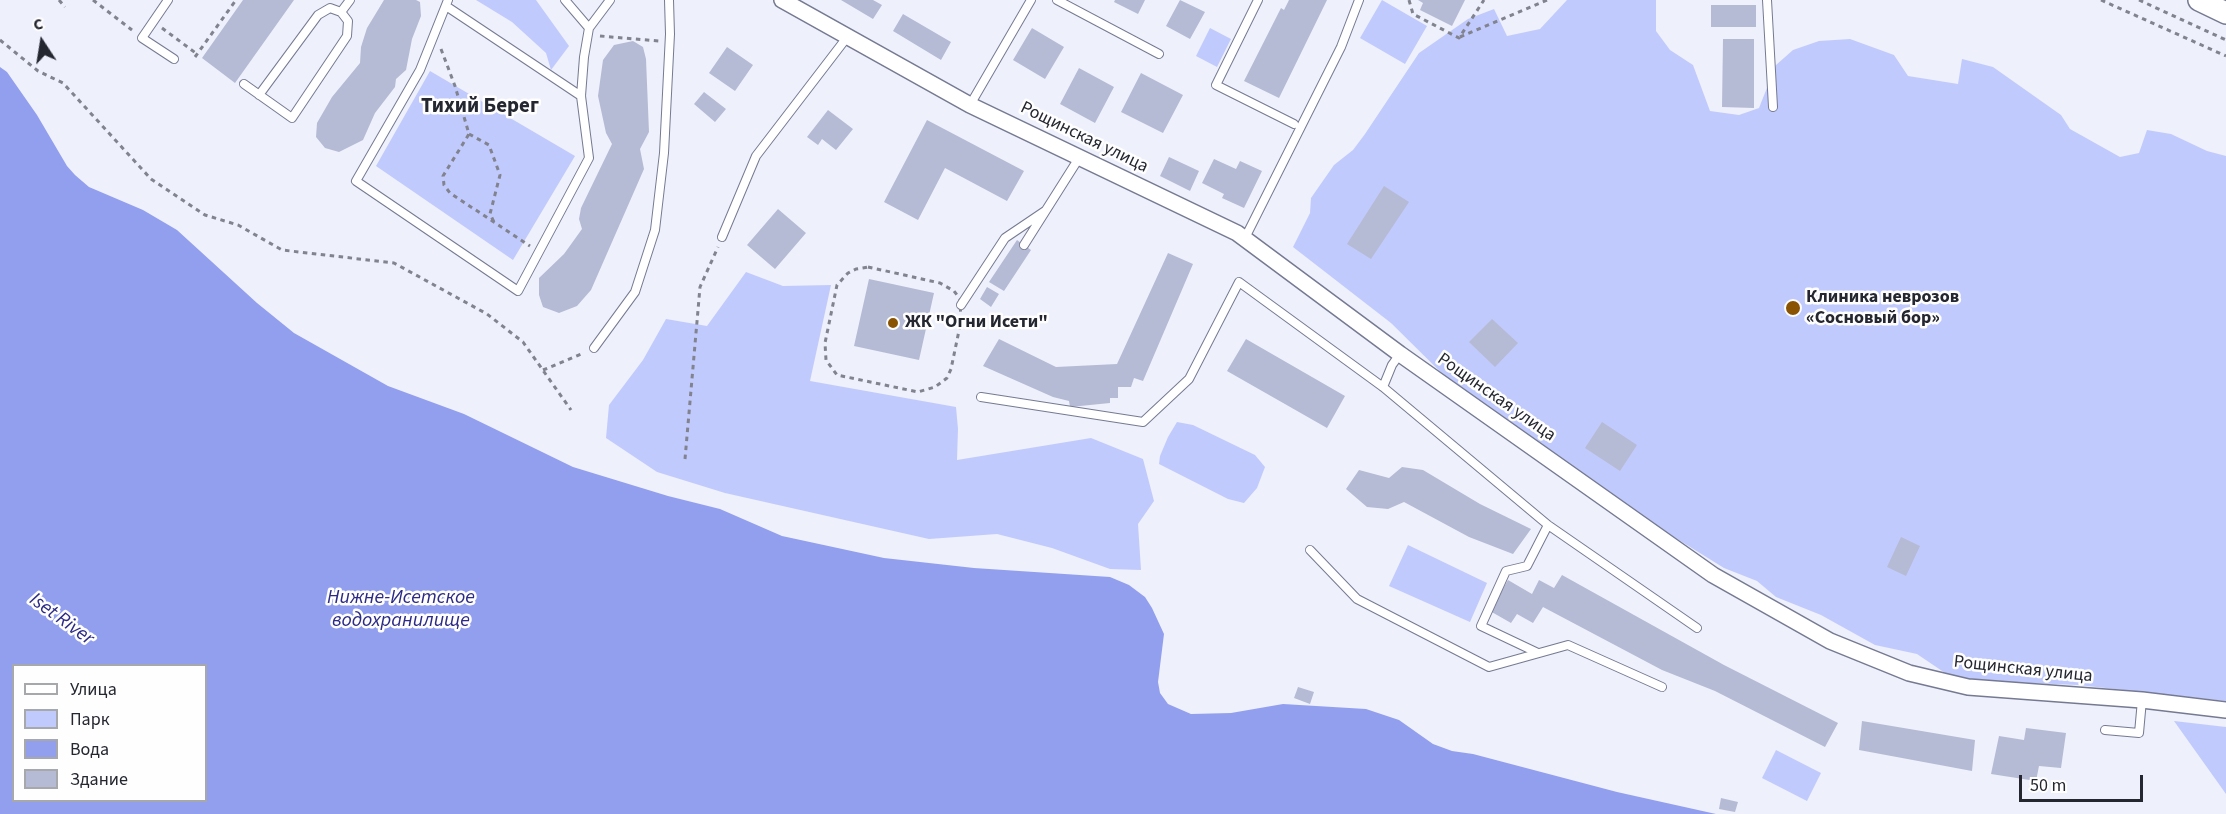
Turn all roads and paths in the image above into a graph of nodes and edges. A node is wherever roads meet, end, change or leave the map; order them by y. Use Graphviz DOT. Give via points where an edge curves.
graph roads {
  1 [pos="59,0"];
  2 [pos="93,0"];
  3 [pos="168,0"];
  4 [pos="235,0"];
  5 [pos="350,0"];
  6 [pos="565,0"];
  7 [pos="610,0"];
  8 [pos="669,0"];
  9 [pos="782,0"];
  10 [pos="1032,0"];
  11 [pos="1057,0"];
  12 [pos="1258,0"];
  13 [pos="1359,0"];
  14 [pos="1409,0"];
  15 [pos="1484,0"];
  16 [pos="1547,0"];
  17 [pos="1767,0"];
  18 [pos="2101,0"];
  19 [pos="2139,0"];
  20 [pos="2199,0"];
  21 [pos="447,3"];
  22 [pos="65,7"];
  23 [pos="340,12"];
  24 [pos="2226,13"];
  25 [pos="168,19"];
  26 [pos="589,31"];
  27 [pos="435,33"];
  28 [pos="848,36"];
  29 [pos="142,38"];
  30 [pos="1459,38"];
  31 [pos="0,40"];
  32 [pos="2226,40"];
  33 [pos="670,42"];
  34 [pos="1159,54"];
  35 [pos="2226,56"];
  36 [pos="174,60"];
  37 [pos="244,84"];
  38 [pos="259,95"];
  39 [pos="581,96"];
  40 [pos="970,105"];
  41 [pos="1773,107"];
  42 [pos="1294,124"];
  43 [pos="469,134"];
  44 [pos="1079,158"];
  45 [pos="1045,211"];
  46 [pos="495,224"];
  47 [pos="722,237"];
  48 [pos="1245,238"];
  49 [pos="523,243"];
  50 [pos="1024,245"];
  51 [pos="961,305"];
  52 [pos="594,348"];
  53 [pos="1400,354"];
  54 [pos="543,370"];
  55 [pos="1383,387"];
  56 [pos="981,397"];
  57 [pos="571,410"];
  58 [pos="685,459"];
  59 [pos="1548,525"];
  60 [pos="1311,550"];
  61 [pos="1697,628"];
  62 [pos="1538,653"];
  63 [pos="1662,687"];
  64 [pos="2142,700"];
  65 [pos="2226,710"];
  66 [pos="2105,730"];
  1 -- 22 [label="path"];
  2 -- 29 [label="path"];
  3 -- 29 [label="lane"];
  4 -- 25 [label="path" via="196,56 161,28"];
  5 -- 23 [label="lane"];
  6 -- 26 [label="lane"];
  7 -- 26 [label="lane"];
  8 -- 33 [label="lane"];
  9 -- 28 [label="street, Рощинская улица"];
  10 -- 40 [label="lane"];
  11 -- 34 [label="lane"];
  12 -- 42 [label="lane" via="1216,86"];
  13 -- 48 [label="lane" via="1341,47"];
  14 -- 30 [label="path" via="1413,14"];
  15 -- 30 [label="path"];
  16 -- 30 [label="path"];
  17 -- 41 [label="lane"];
  18 -- 35 [label="path"];
  19 -- 32 [label="path"];
  20 -- 24 [label="street"];
  21 -- 27 [label="lane"];
  21 -- 39 [label="lane"];
  23 -- 38 [label="lane" via="330,8 318,15"];
  23 -- 38 [label="lane" via="348,21 347,36 292,118"];
  26 -- 33 [label="path"];
  26 -- 39 [label="lane"];
  27 -- 39 [label="lane" via="420,70 356,181 518,291 589,158"];
  27 -- 43 [label="path"];
  28 -- 40 [label="street, Рощинская улица"];
  28 -- 47 [label="lane" via="756,156"];
  29 -- 36 [label="lane"];
  31 -- 54 [label="path" via="38,71 63,83 151,179 204,215 238,225 282,250 394,263 487,314 523,342"];
  33 -- 52 [label="lane" via="655,230 635,292"];
  37 -- 38 [label="lane"];
  40 -- 44 [label="street, Рощинская улица"];
  43 -- 46 [label="path" via="489,145 500,175 490,214"];
  43 -- 46 [label="path" via="443,176 444,185"];
  44 -- 45 [label="lane"];
  44 -- 48 [label="street, Рощинская улица"];
  45 -- 50 [label="lane"];
  45 -- 51 [label="lane" via="1005,238"];
  46 -- 49 [label="path"];
  47 -- 58 [label="path" via="700,287"];
  48 -- 53 [label="street, Рощинская улица"];
  51 -- 51 [label="path" via="951,369 935,387 918,392 837,375 826,360 825,343 837,285 856,269 868,267 940,283 954,291"];
  52 -- 54 [label="path"];
  53 -- 55 [label="lane"];
  53 -- 64 [label="street, Рощинская улица" via="1713,575 1830,641 1909,673 1968,687"];
  54 -- 57 [label="path"];
  55 -- 56 [label="lane" via="1239,282 1189,379 1143,422"];
  55 -- 59 [label="lane"];
  59 -- 61 [label="lane"];
  59 -- 62 [label="lane" via="1527,566 1506,571 1481,626"];
  60 -- 62 [label="lane" via="1357,599 1489,667"];
  62 -- 63 [label="lane" via="1568,645"];
  64 -- 65 [label="street, Рощинская улица"];
  64 -- 66 [label="lane" via="2139,733"];
}
